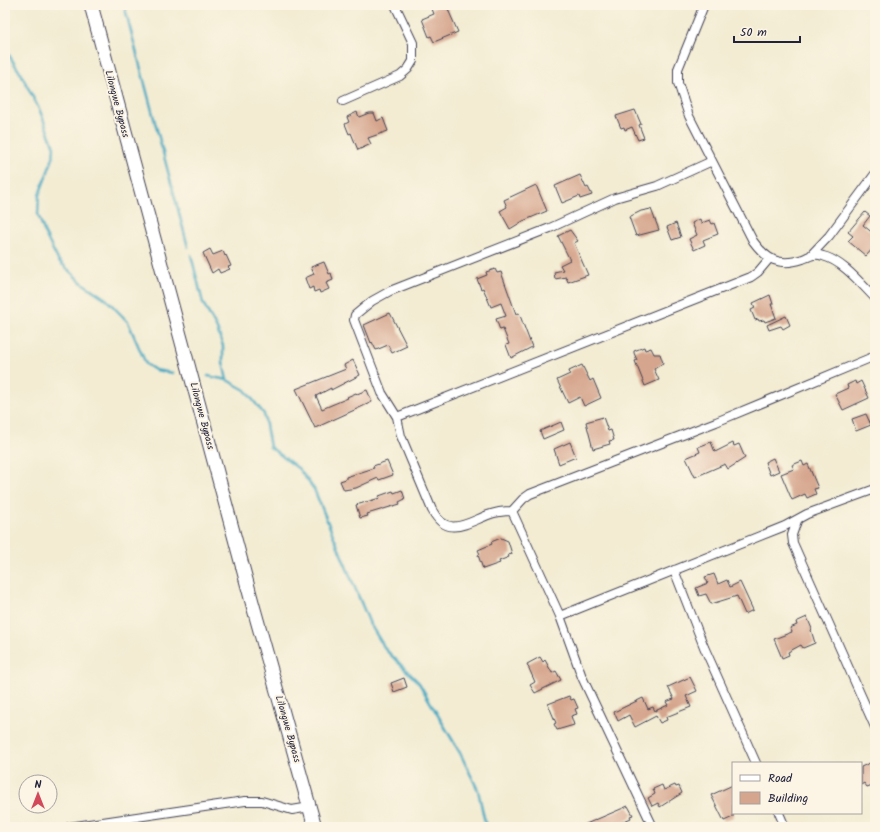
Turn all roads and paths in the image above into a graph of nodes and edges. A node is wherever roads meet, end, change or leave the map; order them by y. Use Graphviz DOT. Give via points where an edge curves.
graph roads {
  1 [pos="91,5"];
  2 [pos="395,5"];
  3 [pos="704,5"];
  4 [pos="343,101"];
  5 [pos="712,160"];
  6 [pos="875,174"];
  7 [pos="811,255"];
  8 [pos="769,259"];
  9 [pos="875,298"];
  10 [pos="875,356"];
  11 [pos="397,417"];
  12 [pos="875,490"];
  13 [pos="512,512"];
  14 [pos="797,520"];
  15 [pos="674,570"];
  16 [pos="560,616"];
  17 [pos="875,727"];
  18 [pos="756,762"];
  19 [pos="310,807"];
  20 [pos="779,814"];
  21 [pos="68,827"];
  22 [pos="315,827"];
  23 [pos="652,827"];
  24 [pos="785,827"];
  1 -- 19 [label="main road, Lilongwe Bypass"];
  2 -- 4 [label="street" via="414,43 413,61 400,76"];
  3 -- 5 [label="street" via="678,69 678,83 689,116"];
  5 -- 8 [label="street" via="753,241 762,255"];
  5 -- 11 [label="street" via="657,186 615,198 550,228 390,291 362,308 354,320 382,393"];
  6 -- 7 [label="street" via="829,236"];
  7 -- 8 [label="street" via="785,262"];
  7 -- 9 [label="street" via="825,256 837,263"];
  8 -- 11 [label="street" via="751,277"];
  10 -- 13 [label="street" via="716,422 530,494"];
  11 -- 13 [label="street" via="401,436 439,521 457,527 496,512"];
  12 -- 14 [label="street"];
  13 -- 16 [label="street"];
  14 -- 15 [label="street"];
  14 -- 17 [label="street" via="793,531 793,543"];
  15 -- 16 [label="street"];
  15 -- 18 [label="street" via="704,648"];
  16 -- 23 [label="street" via="582,676"];
  19 -- 21 [label="street" via="292,810 273,803 245,801"];
  19 -- 22 [label="main road, Lilongwe Bypass"];
  20 -- 24 [label="street"];
}
